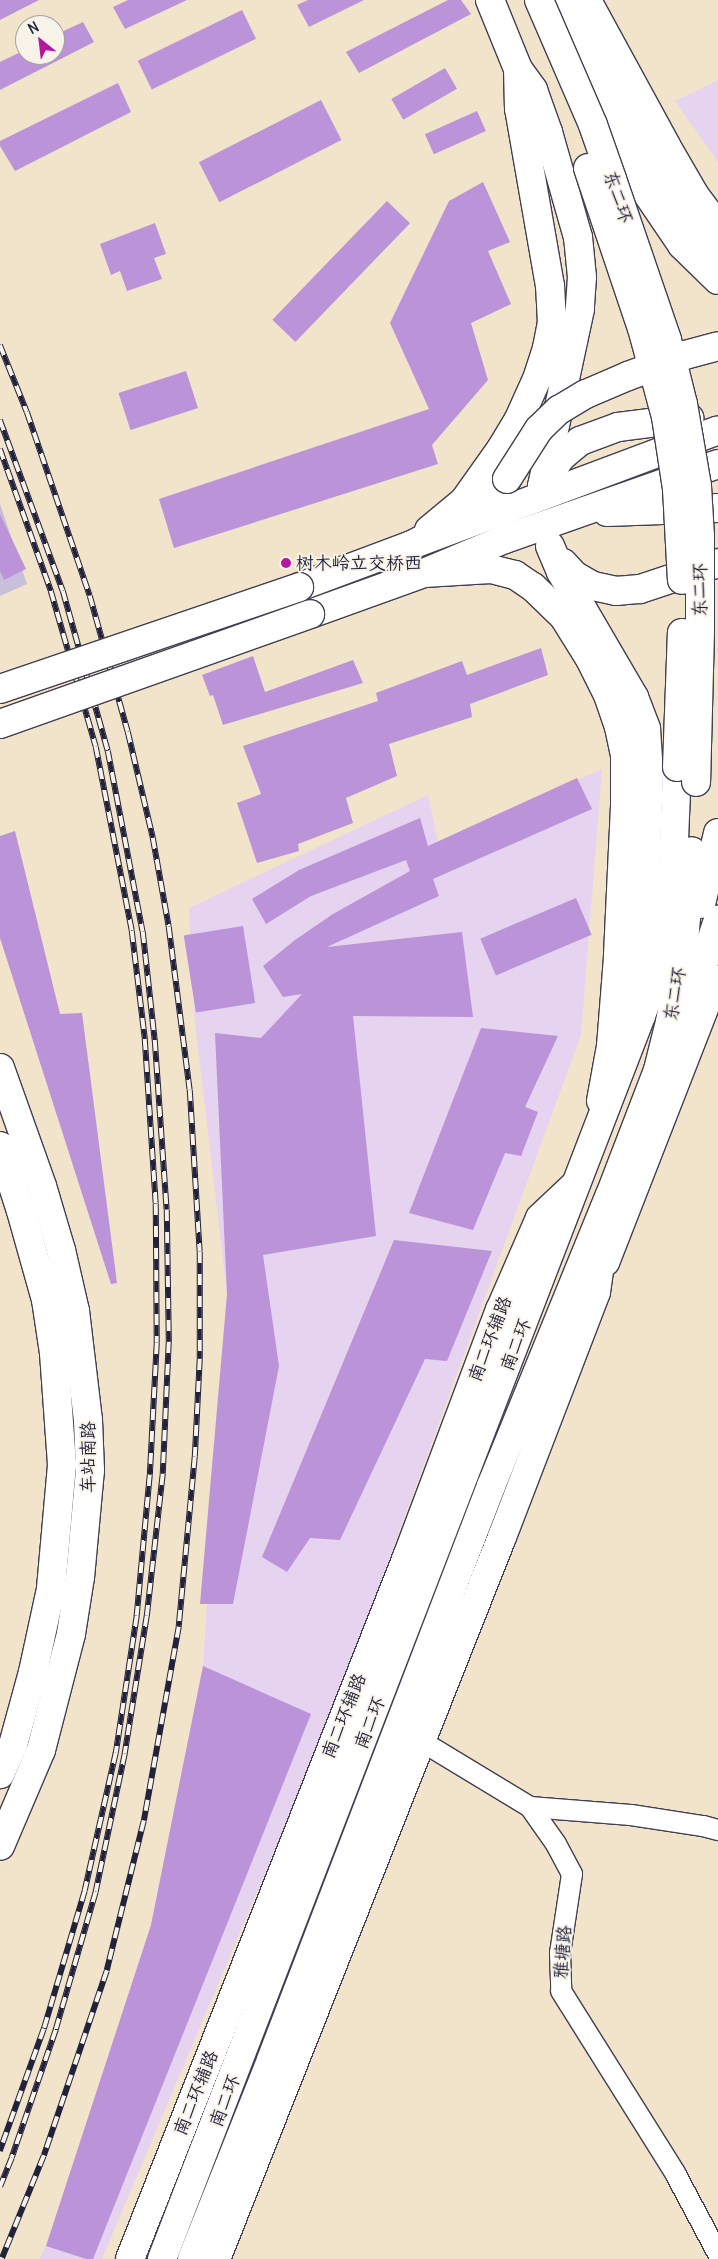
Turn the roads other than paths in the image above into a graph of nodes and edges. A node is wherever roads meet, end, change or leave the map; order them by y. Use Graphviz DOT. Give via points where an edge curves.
graph roads {
  1 [pos="490,0"];
  2 [pos="520,0"];
  3 [pos="540,0"];
  4 [pos="568,0"];
  5 [pos="590,0"];
  6 [pos="518,69"];
  7 [pos="718,223"];
  8 [pos="718,246"];
  9 [pos="718,280"];
  10 [pos="718,346"];
  11 [pos="718,415"];
  12 [pos="718,430"];
  13 [pos="718,464"];
  14 [pos="718,508"];
  15 [pos="580,513"];
  16 [pos="404,549"];
  17 [pos="718,563"];
  18 [pos="424,573"];
  19 [pos="0,689"];
  20 [pos="0,724"];
  21 [pos="718,833"];
  22 [pos="718,920"];
  23 [pos="678,977"];
  24 [pos="718,978"];
  25 [pos="622,1066"];
  26 [pos="0,1068"];
  27 [pos="658,1070"];
  28 [pos="593,1139"];
  29 [pos="0,1146"];
  30 [pos="574,1186"];
  31 [pos="610,1195"];
  32 [pos="596,1292"];
  33 [pos="421,1741"];
  34 [pos="0,1774"];
  35 [pos="530,1807"];
  36 [pos="718,1830"];
  37 [pos="0,1846"];
  38 [pos="718,2254"];
  39 [pos="130,2259"];
  40 [pos="162,2259"];
  41 [pos="192,2259"];
  42 [pos="216,2259"];
  1 -- 6 [label="main road"];
  2 -- 25 [label="main road, 东二环, bridge" via="574,127 642,328 666,417 677,489 682,613 673,864 666,929 657,970"];
  3 -- 23 [label="main road, 东二环, bridge" via="593,125 666,340 684,404 696,486 701,604 696,782 688,901"];
  4 -- 8 [label="main road" via="674,193"];
  4 -- 9 [label="main road" via="644,189 682,244"];
  5 -- 7 [label="street" via="673,154"];
  6 -- 11 [label="main road" via="533,90 548,132 578,237 582,277 580,309 542,486 561,457 580,441 618,427"];
  6 -- 16 [label="main road" via="519,109 548,277 552,323 547,348 518,421 479,482 464,500"];
  10 -- 16 [label="main road, bridge" via="628,376 559,410 539,429 507,479 486,502 468,516"];
  12 -- 16 [label="main road"];
  13 -- 15 [label="main road"];
  14 -- 15 [label="main road, bridge"];
  15 -- 18 [label="main road" via="505,539"];
  16 -- 19 [label="main road, bridge"];
  17 -- 25 [label="main road" via="640,589 616,591 593,586 574,575 550,546 561,572 634,697 646,729 644,907"];
  18 -- 20 [label="main road, bridge"];
  18 -- 28 [label="main road" via="490,569 515,575 549,600 564,617 608,695 619,727 625,755 625,806 614,1010 611,1046"];
  21 -- 23 [label="main road" via="699,915"];
  22 -- 27 [label="main road" via="696,986"];
  23 -- 27 [label="main road, 东二环"];
  24 -- 32 [label="street"];
  25 -- 28 [label="main road, 东二环"];
  26 -- 37 [label="main road, 车站南路" via="42,1186 75,1311 88,1420 90,1470 80,1577 70,1634 41,1750"];
  27 -- 31 [label="main road, 东二环"];
  28 -- 30 [label="main road, 东二环"];
  29 -- 34 [label="main road, 车站南路" via="46,1300 54,1353 62,1465 51,1589 34,1672 13,1745"];
  30 -- 39 [label="main road, 南二环辅路" via="540,1218 500,1310 407,1557"];
  30 -- 40 [label="main road, 南二环" via="495,1401"];
  31 -- 32 [label="main road"];
  31 -- 41 [label="main road, 南二环" via="491,1486"];
  32 -- 33 [label="main road"];
  33 -- 35 [label="street, 雅塘路"];
  33 -- 42 [label="main road"];
  35 -- 36 [label="street" via="631,1815"];
  35 -- 38 [label="street, 雅塘路" via="572,1874 560,1953 560,1991 676,2173"];
}
